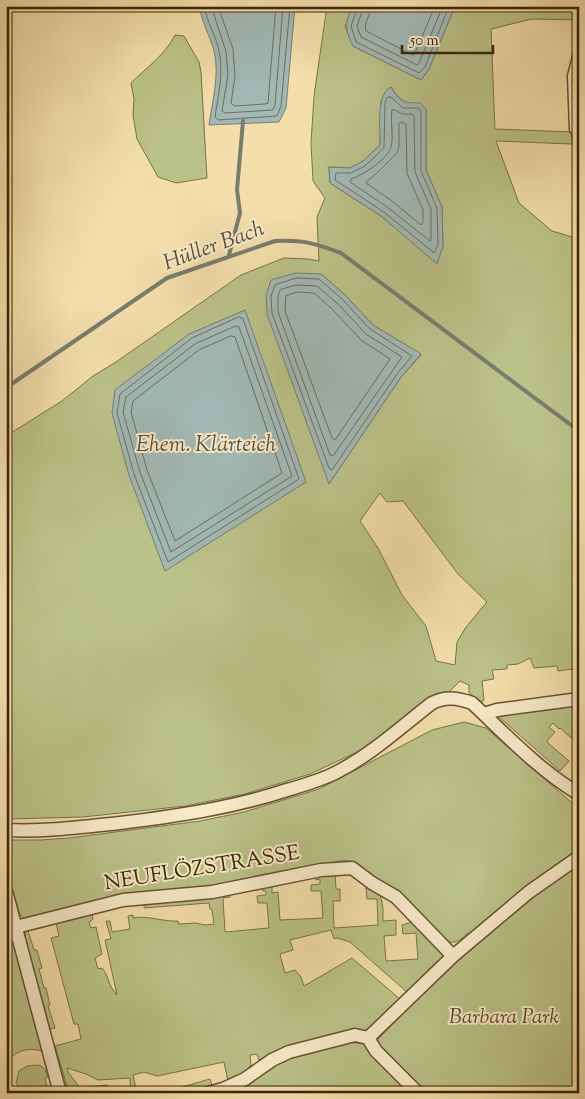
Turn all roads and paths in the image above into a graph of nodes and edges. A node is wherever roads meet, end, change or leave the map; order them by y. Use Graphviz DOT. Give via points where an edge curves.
graph roads {
  1 [pos="579,57"];
  2 [pos="579,134"];
  3 [pos="579,699"];
  4 [pos="484,714"];
  5 [pos="579,794"];
  6 [pos="6,830"];
  7 [pos="579,857"];
  8 [pos="6,891"];
  9 [pos="16,927"];
  10 [pos="453,956"];
  11 [pos="368,1038"];
  12 [pos="60,1093"];
  13 [pos="208,1093"];
  14 [pos="418,1093"];
  1 -- 2 [label="street" via="574,76 576,129"];
  3 -- 4 [label="street"];
  4 -- 5 [label="street" via="557,780"];
  4 -- 6 [label="street" via="459,698 442,698 362,758 336,773 217,810 41,830"];
  7 -- 10 [label="street" via="529,892"];
  8 -- 9 [label="street"];
  9 -- 10 [label="street, NEUFLÖZSTRASSE" via="123,900 212,892 321,870 352,868 396,897"];
  9 -- 12 [label="street"];
  10 -- 11 [label="street"];
  11 -- 13 [label="street" via="354,1035 289,1052 245,1079"];
  11 -- 14 [label="street" via="376,1051"];
}
